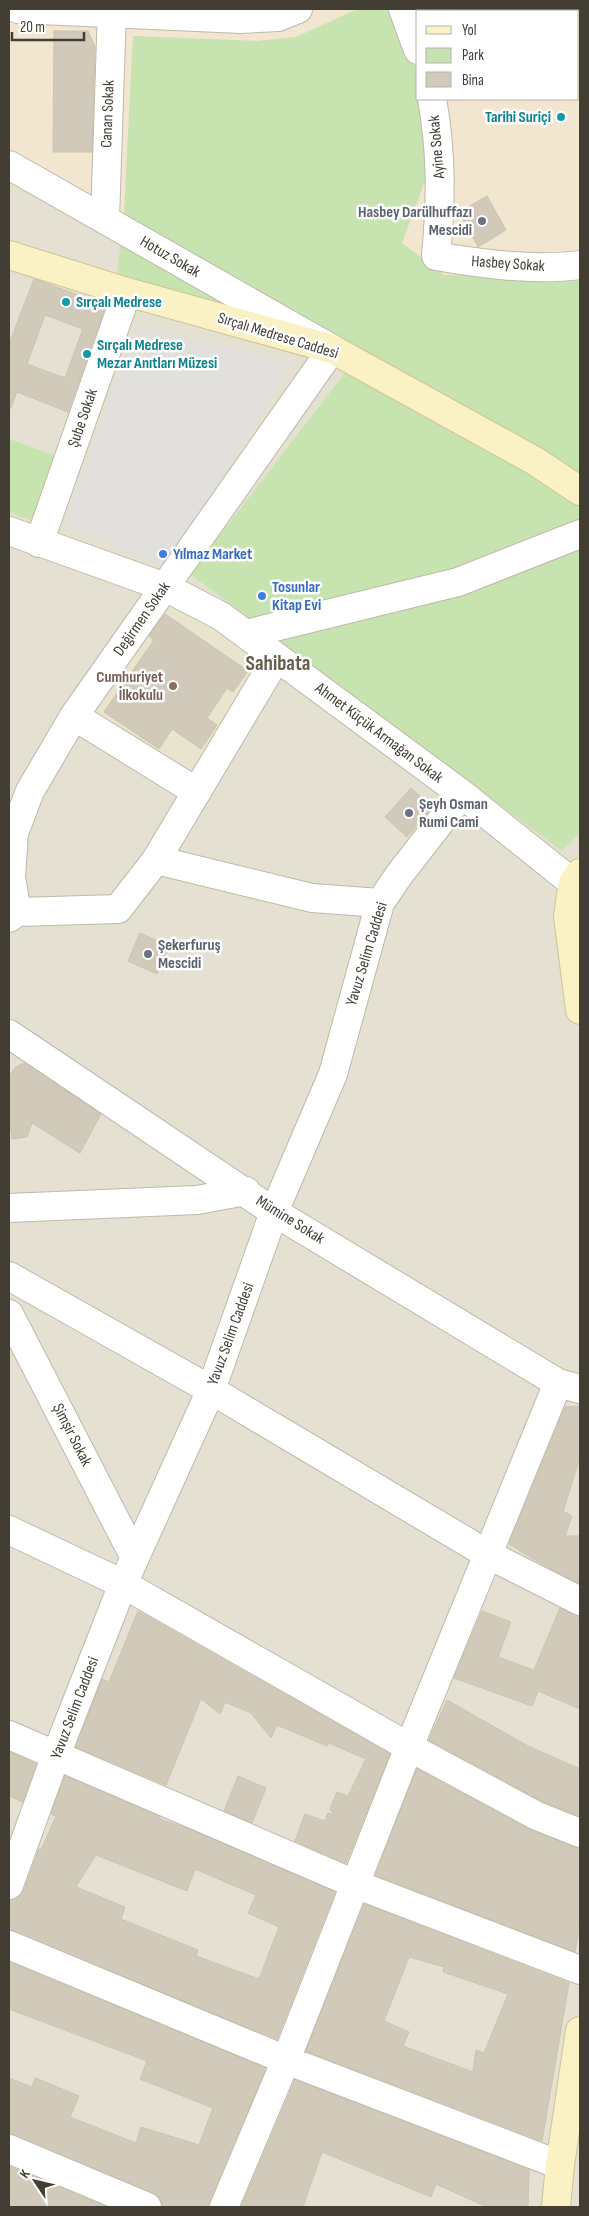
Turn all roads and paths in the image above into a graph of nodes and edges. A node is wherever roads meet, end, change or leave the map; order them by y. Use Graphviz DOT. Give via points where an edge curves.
graph roads {
  1 [pos="18,9"];
  2 [pos="298,9"];
  3 [pos="403,9"];
  4 [pos="112,11"];
  5 [pos="416,45"];
  6 [pos="432,100"];
  7 [pos="9,165"];
  8 [pos="104,220"];
  9 [pos="9,255"];
  10 [pos="436,256"];
  11 [pos="580,265"];
  12 [pos="127,292"];
  13 [pos="332,349"];
  14 [pos="580,490"];
  15 [pos="9,532"];
  16 [pos="580,534"];
  17 [pos="39,543"];
  18 [pos="165,587"];
  19 [pos="246,634"];
  20 [pos="276,657"];
  21 [pos="74,716"];
  22 [pos="19,785"];
  23 [pos="197,792"];
  24 [pos="462,794"];
  25 [pos="156,860"];
  26 [pos="576,878"];
  27 [pos="380,903"];
  28 [pos="13,915"];
  29 [pos="580,1010"];
  30 [pos="9,1034"];
  31 [pos="246,1191"];
  32 [pos="9,1208"];
  33 [pos="274,1212"];
  34 [pos="9,1276"];
  35 [pos="9,1314"];
  36 [pos="569,1386"];
  37 [pos="211,1390"];
  38 [pos="9,1530"];
  39 [pos="489,1554"];
  40 [pos="134,1556"];
  41 [pos="123,1584"];
  42 [pos="580,1601"];
  43 [pos="9,1735"];
  44 [pos="409,1747"];
  45 [pos="56,1756"];
  46 [pos="580,1833"];
  47 [pos="355,1884"];
  48 [pos="9,1885"];
  49 [pos="9,1945"];
  50 [pos="580,1970"];
  51 [pos="580,2030"];
  52 [pos="286,2060"];
  53 [pos="9,2149"];
  54 [pos="560,2165"];
  55 [pos="147,2207"];
  56 [pos="224,2207"];
  57 [pos="556,2207"];
  1 -- 4 [label="street"];
  2 -- 4 [label="street" via="278,17 241,20"];
  3 -- 5 [label="street"];
  4 -- 8 [label="street, Canan Sokak"];
  6 -- 10 [label="street, Ayine Sokak" via="441,179"];
  7 -- 8 [label="street, Hotuz Sokak"];
  8 -- 13 [label="street, Hotuz Sokak"];
  9 -- 12 [label="street, Sırçalı Medrese Caddesi"];
  10 -- 11 [label="street, Hasbey Sokak" via="512,265"];
  12 -- 13 [label="street, Sırçalı Medrese Caddesi"];
  12 -- 17 [label="street, Şube Sokak"];
  13 -- 14 [label="street, Sırçalı Medrese Caddesi" via="535,461"];
  13 -- 18 [label="street, Değirmen Sokak"];
  15 -- 17 [label="street, Ahmet Küçük Armağan Sokak"];
  16 -- 19 [label="street" via="458,582"];
  17 -- 18 [label="street, Ahmet Küçük Armağan Sokak"];
  18 -- 19 [label="street, Ahmet Küçük Armağan Sokak" via="221,616"];
  18 -- 21 [label="street, Değirmen Sokak"];
  19 -- 20 [label="street, Ahmet Küçük Armağan Sokak"];
  20 -- 23 [label="street"];
  20 -- 24 [label="street, Ahmet Küçük Armağan Sokak"];
  21 -- 22 [label="street, Değirmen Sokak"];
  21 -- 23 [label="street"];
  22 -- 28 [label="street, Değirmen Sokak" via="11,877"];
  23 -- 25 [label="street"];
  24 -- 26 [label="street, Ahmet Küçük Armağan Sokak"];
  24 -- 27 [label="street, Yavuz Selim Caddesi"];
  25 -- 27 [label="street" via="312,898"];
  25 -- 28 [label="street" via="118,909"];
  26 -- 29 [label="street" via="568,916"];
  27 -- 33 [label="street, Yavuz Selim Caddesi" via="334,1074"];
  30 -- 31 [label="street, Mümine Sokak"];
  31 -- 32 [label="street" via="197,1200"];
  31 -- 33 [label="street, Mümine Sokak"];
  33 -- 36 [label="street, Mümine Sokak"];
  33 -- 37 [label="street, Yavuz Selim Caddesi"];
  34 -- 37 [label="street"];
  35 -- 40 [label="street, Şimşir Sokak"];
  36 -- 39 [label="street"];
  37 -- 39 [label="street"];
  37 -- 40 [label="street, Yavuz Selim Caddesi"];
  38 -- 41 [label="street"];
  39 -- 42 [label="street"];
  39 -- 44 [label="street"];
  40 -- 41 [label="street, Yavuz Selim Caddesi"];
  41 -- 44 [label="street"];
  41 -- 45 [label="street, Yavuz Selim Caddesi"];
  43 -- 45 [label="street"];
  44 -- 46 [label="street" via="537,1816"];
  44 -- 47 [label="street"];
  45 -- 47 [label="street"];
  45 -- 48 [label="street, Yavuz Selim Caddesi"];
  47 -- 50 [label="street"];
  47 -- 52 [label="street"];
  49 -- 52 [label="street"];
  51 -- 54 [label="street"];
  52 -- 54 [label="street"];
  52 -- 56 [label="street"];
  53 -- 55 [label="street"];
  54 -- 57 [label="street"];
}
